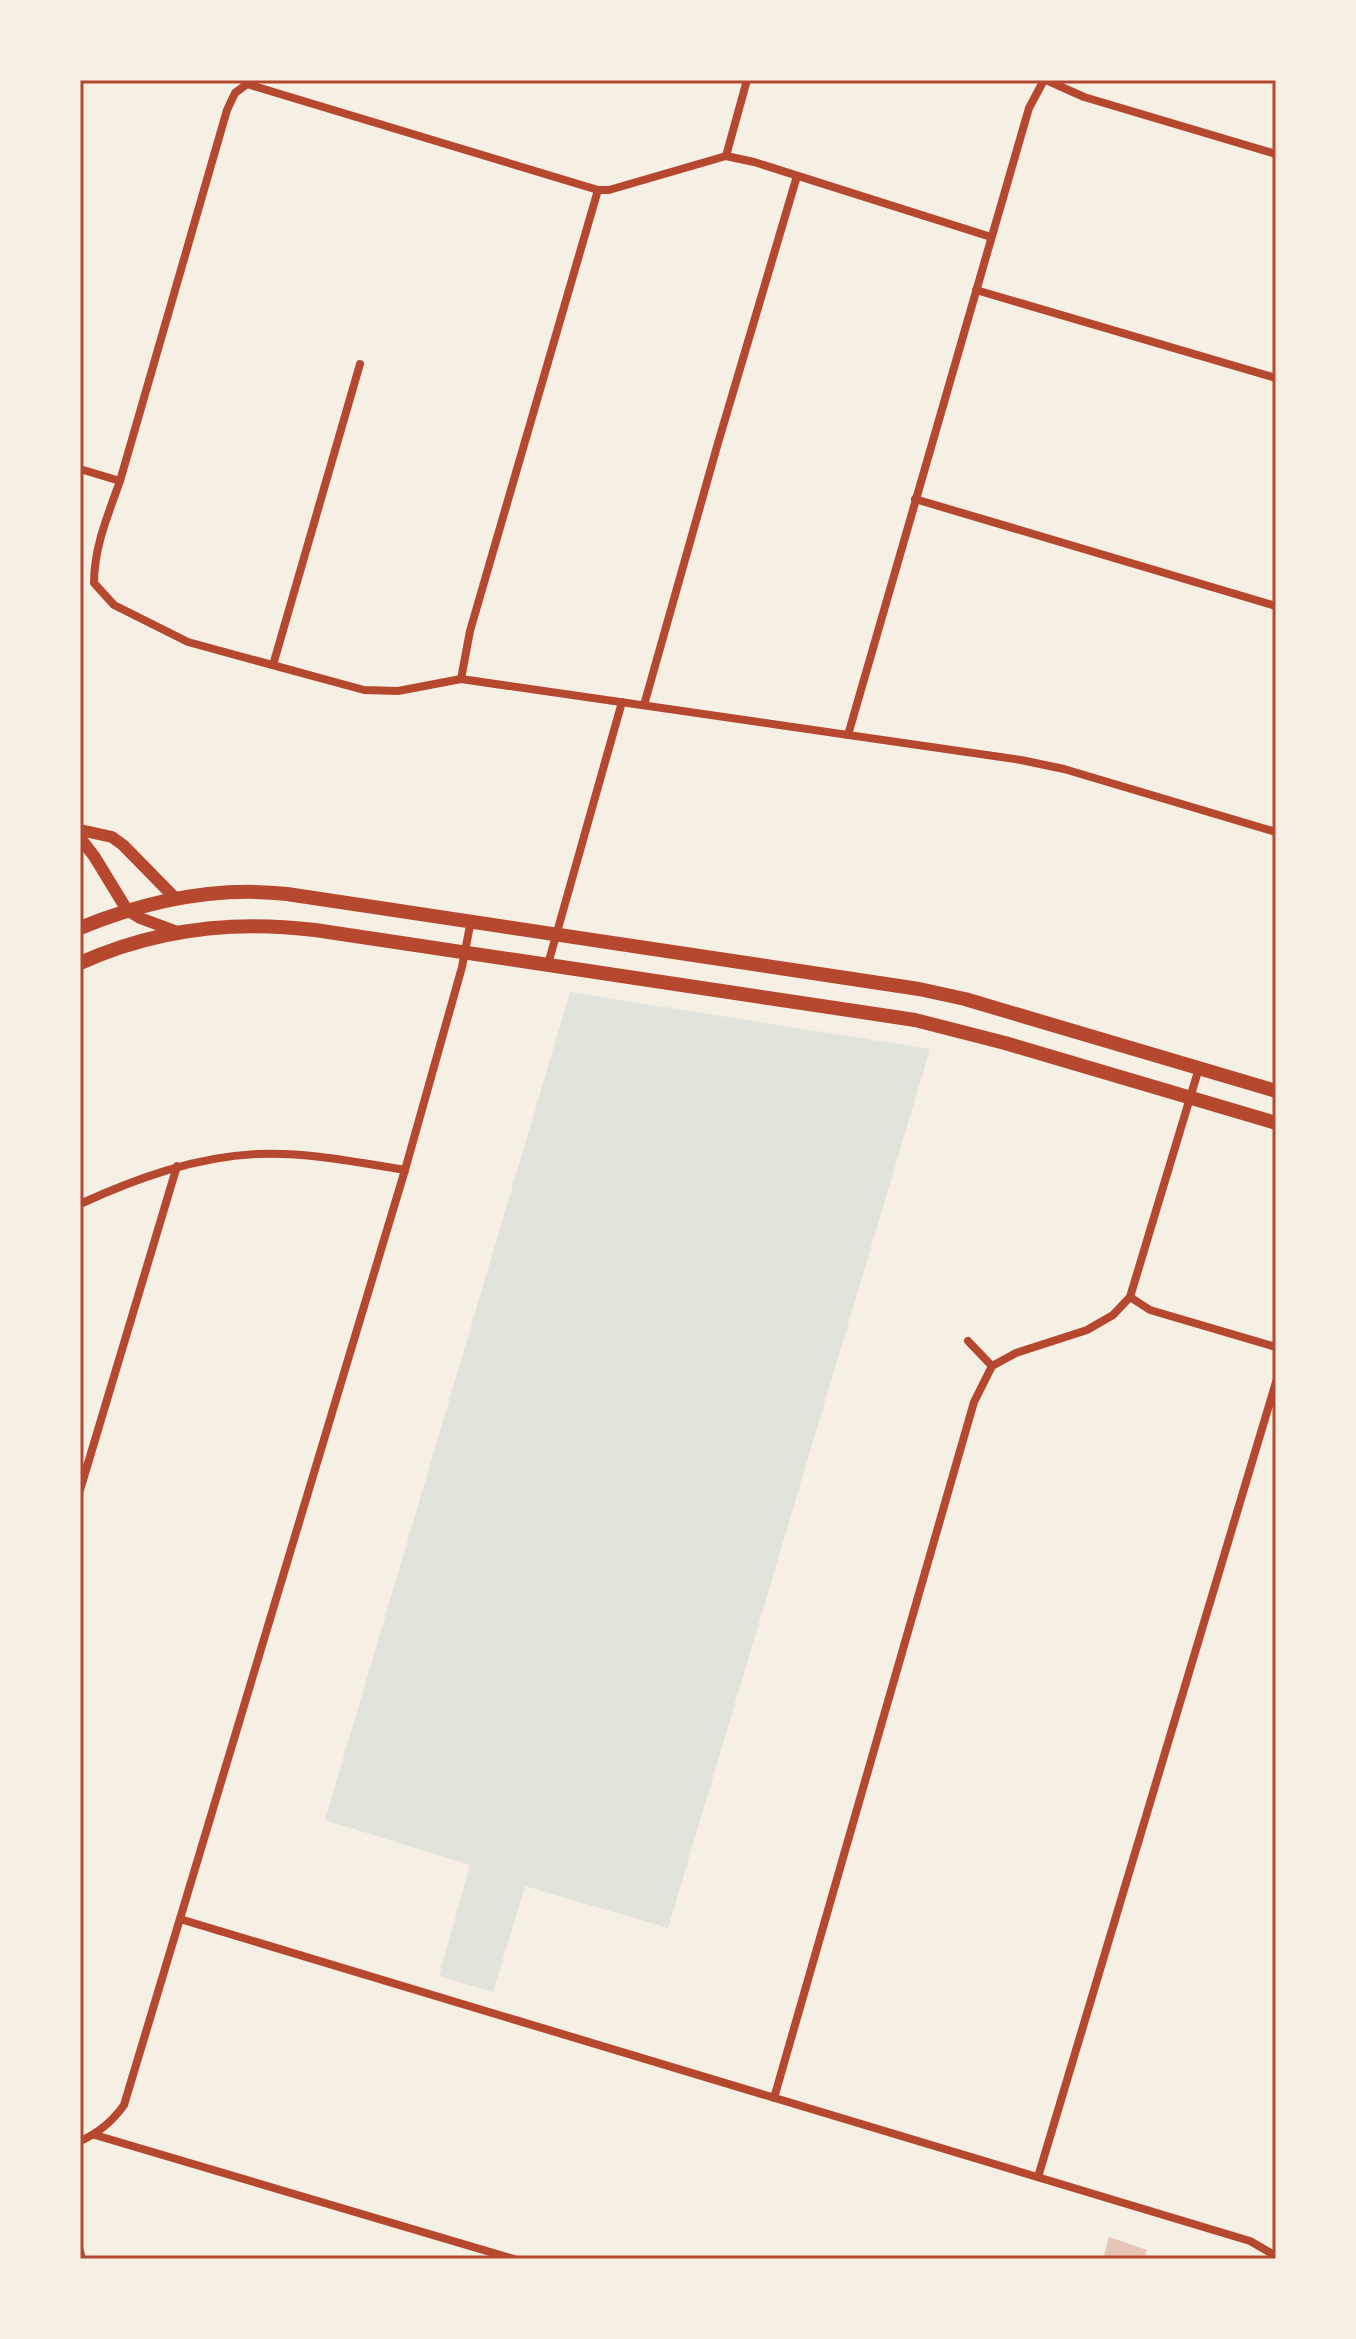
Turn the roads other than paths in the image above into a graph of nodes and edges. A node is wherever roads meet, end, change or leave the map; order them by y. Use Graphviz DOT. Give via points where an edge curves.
graph roads {
  1 [pos="747,80"];
  2 [pos="1045,80"];
  3 [pos="1276,154"];
  4 [pos="726,156"];
  5 [pos="797,176"];
  6 [pos="598,190"];
  7 [pos="991,237"];
  8 [pos="976,290"];
  9 [pos="360,364"];
  10 [pos="1276,378"];
  11 [pos="80,469"];
  12 [pos="120,481"];
  13 [pos="915,499"];
  14 [pos="1276,606"];
  15 [pos="273,665"];
  16 [pos="461,679"];
  17 [pos="622,702"];
  18 [pos="644,705"];
  19 [pos="848,735"];
  20 [pos="80,830"];
  21 [pos="1276,832"];
  22 [pos="80,838"];
  23 [pos="176,899"];
  24 [pos="127,910"];
  25 [pos="471,920"];
  26 [pos="80,928"];
  27 [pos="175,931"];
  28 [pos="557,933"];
  29 [pos="466,952"];
  30 [pos="80,963"];
  31 [pos="548,964"];
  32 [pos="1199,1068"];
  33 [pos="1276,1091"];
  34 [pos="1190,1097"];
  35 [pos="1276,1123"];
  36 [pos="177,1166"];
  37 [pos="405,1170"];
  38 [pos="80,1204"];
  39 [pos="1130,1297"];
  40 [pos="968,1341"];
  41 [pos="1276,1347"];
  42 [pos="992,1366"];
  43 [pos="1276,1382"];
  44 [pos="80,1490"];
  45 [pos="180,1919"];
  46 [pos="774,2098"];
  47 [pos="95,2135"];
  48 [pos="80,2141"];
  49 [pos="1038,2177"];
  50 [pos="80,2251"];
  51 [pos="1276,2256"];
  52 [pos="82,2259"];
  53 [pos="514,2259"];
  1 -- 4 [label="street"];
  2 -- 3 [label="street" via="1084,97"];
  2 -- 7 [label="street" via="1029,108"];
  4 -- 5 [label="street"];
  4 -- 6 [label="street"];
  5 -- 7 [label="street"];
  5 -- 18 [label="street"];
  6 -- 12 [label="street" via="247,84 235,93 227,110"];
  6 -- 16 [label="street" via="470,631"];
  7 -- 8 [label="street"];
  8 -- 10 [label="street"];
  8 -- 13 [label="street"];
  9 -- 15 [label="street"];
  11 -- 12 [label="street"];
  12 -- 15 [label="street" via="94,560 94,583 102,595 188,642"];
  13 -- 14 [label="street"];
  13 -- 19 [label="street"];
  15 -- 16 [label="street" via="364,690 398,691"];
  16 -- 17 [label="street"];
  17 -- 18 [label="street"];
  17 -- 28 [label="street"];
  18 -- 19 [label="street"];
  19 -- 21 [label="street" via="1064,769"];
  20 -- 23 [label="main road" via="112,837"];
  22 -- 24 [label="main road"];
  23 -- 24 [label="highway"];
  23 -- 25 [label="highway" via="261,891"];
  24 -- 26 [label="highway"];
  24 -- 27 [label="main road"];
  25 -- 28 [label="highway"];
  25 -- 29 [label="street"];
  27 -- 29 [label="highway" via="293,927"];
  27 -- 30 [label="highway"];
  28 -- 31 [label="street"];
  28 -- 32 [label="highway" via="953,996"];
  29 -- 31 [label="highway"];
  29 -- 37 [label="street"];
  31 -- 34 [label="highway" via="915,1020"];
  32 -- 33 [label="highway"];
  32 -- 34 [label="street"];
  34 -- 35 [label="highway"];
  34 -- 39 [label="street"];
  36 -- 37 [label="street" via="257,1154 337,1158"];
  36 -- 38 [label="street"];
  36 -- 44 [label="street"];
  37 -- 45 [label="street"];
  39 -- 41 [label="street" via="1150,1310"];
  39 -- 42 [label="street" via="1087,1330"];
  40 -- 42 [label="street"];
  42 -- 46 [label="street" via="974,1402"];
  43 -- 49 [label="street"];
  45 -- 46 [label="street"];
  45 -- 47 [label="street" via="124,2105"];
  46 -- 49 [label="street"];
  47 -- 48 [label="street"];
  47 -- 53 [label="street"];
  49 -- 51 [label="street" via="1250,2241"];
  50 -- 52 [label="street"];
}
